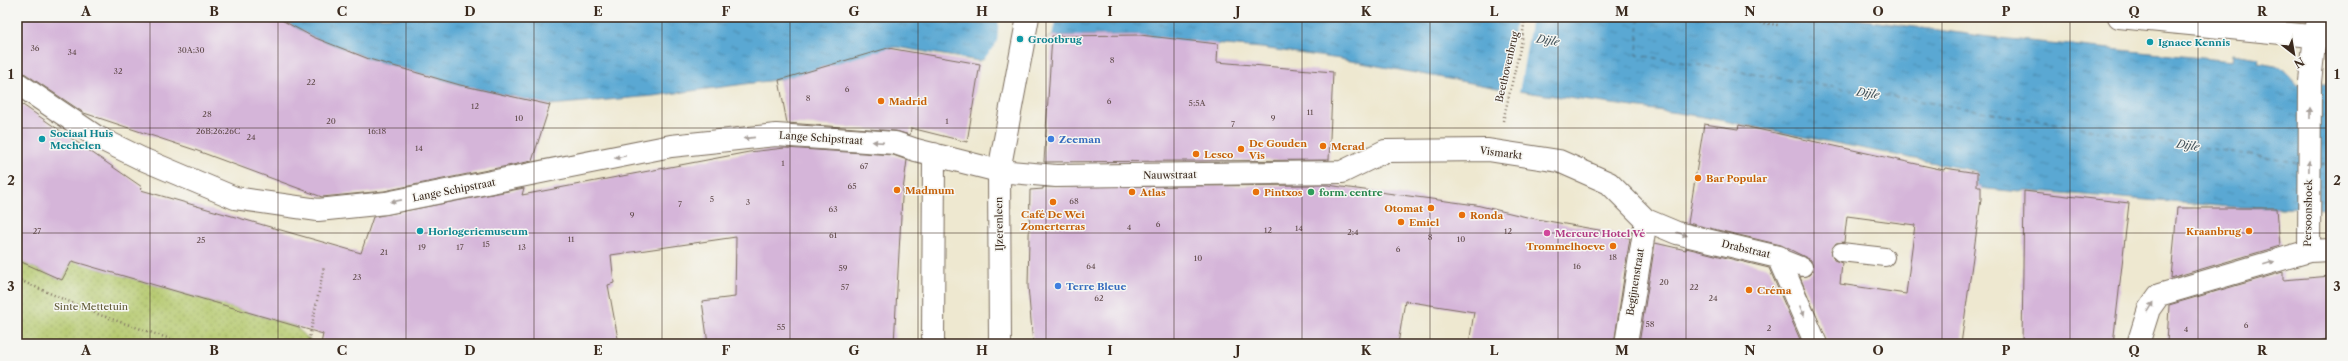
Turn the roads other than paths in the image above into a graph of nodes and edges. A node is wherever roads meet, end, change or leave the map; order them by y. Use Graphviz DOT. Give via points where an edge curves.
graph roads {
  1 [pos="1028,17"];
  2 [pos="2119,17"];
  3 [pos="2321,31"];
  4 [pos="17,83"];
  5 [pos="925,152"];
  6 [pos="999,171"];
  7 [pos="1342,172"];
  8 [pos="1646,220"];
  9 [pos="2331,250"];
  10 [pos="2309,251"];
  11 [pos="1841,252"];
  12 [pos="1778,256"];
  13 [pos="1885,257"];
  14 [pos="1803,267"];
  15 [pos="933,344"];
  16 [pos="1000,344"];
  17 [pos="1626,344"];
  18 [pos="1816,344"];
  19 [pos="2138,344"];
  1 -- 6 [label="street"];
  2 -- 3 [label="street"];
  10 -- 3 [label="street, Persoonshoek, one-way" via="2310,82"];
  5 -- 4 [label="street, Lange Schipstraat, one-way" via="895,143 776,135 671,146 386,203 318,210 236,198 147,161 98,137"];
  5 -- 6 [label="street"];
  5 -- 15 [label="street"];
  6 -- 7 [label="street, Nauwstraat" via="1056,176"];
  6 -- 16 [label="street, IJzerenleen"];
  7 -- 8 [label="street, Vismarkt" via="1385,151 1488,150 1559,161 1609,184"];
  8 -- 12 [label="street, Drabstraat, one-way" via="1677,233"];
  8 -- 17 [label="street, Begijnenstraat"];
  9 -- 10 [label="street"];
  19 -- 10 [label="street, Persoonshoek, one-way" via="2148,309 2159,295"];
  11 -- 13 [label="lane"];
  12 -- 14 [label="lane"];
  12 -- 18 [label="street, Drabstraat, one-way"];
}
